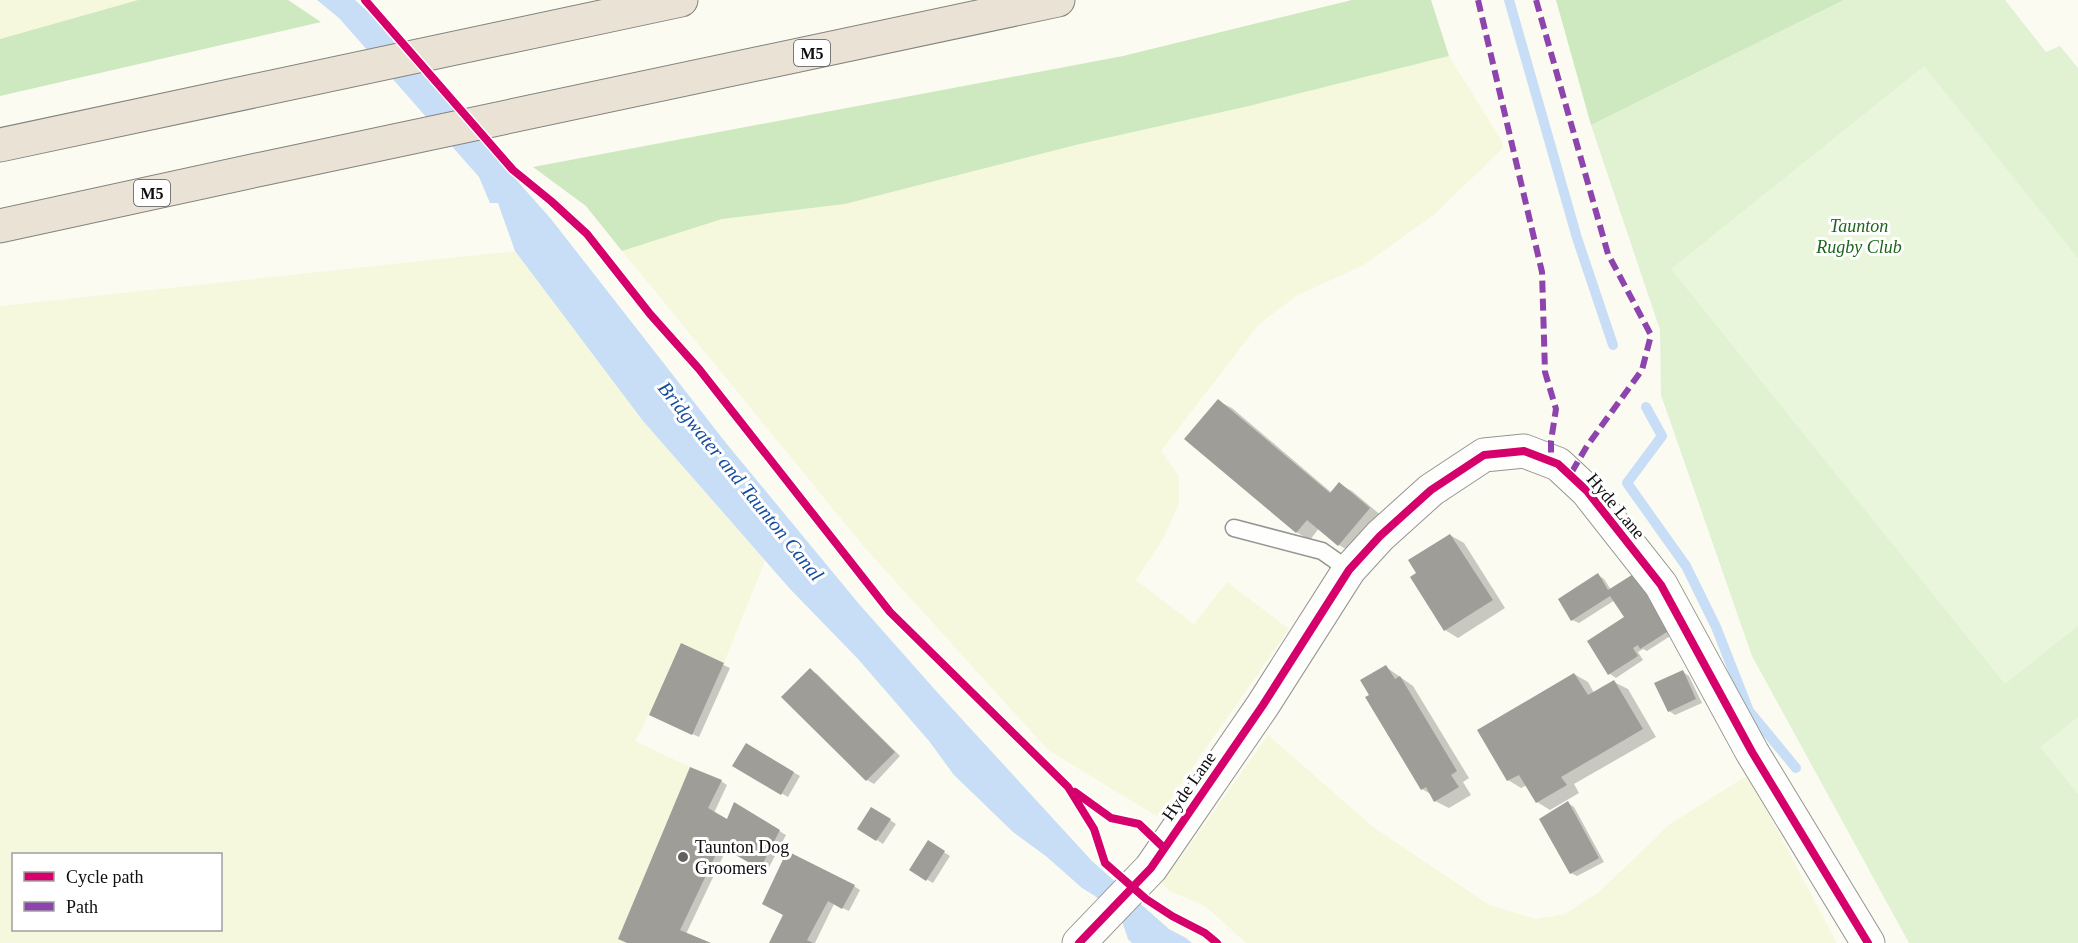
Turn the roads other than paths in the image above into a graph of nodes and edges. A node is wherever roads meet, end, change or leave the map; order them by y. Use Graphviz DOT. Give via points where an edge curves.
graph roads {
  1 [pos="681,0"];
  2 [pos="1058,0"];
  3 [pos="0,145"];
  4 [pos="0,226"];
  5 [pos="1234,528"];
  6 [pos="1349,570"];
  7 [pos="1081,942"];
  8 [pos="1868,943"];
  1 -- 3 [label="highway"];
  2 -- 4 [label="highway, M5"];
  5 -- 6 [label="lane" via="1323,551"];
  6 -- 7 [label="street, Hyde Lane" via="1263,705 1151,868"];
  6 -- 8 [label="street, Hyde Lane" via="1431,490 1484,455 1524,451 1558,464 1587,491 1661,585 1752,752"];
}
